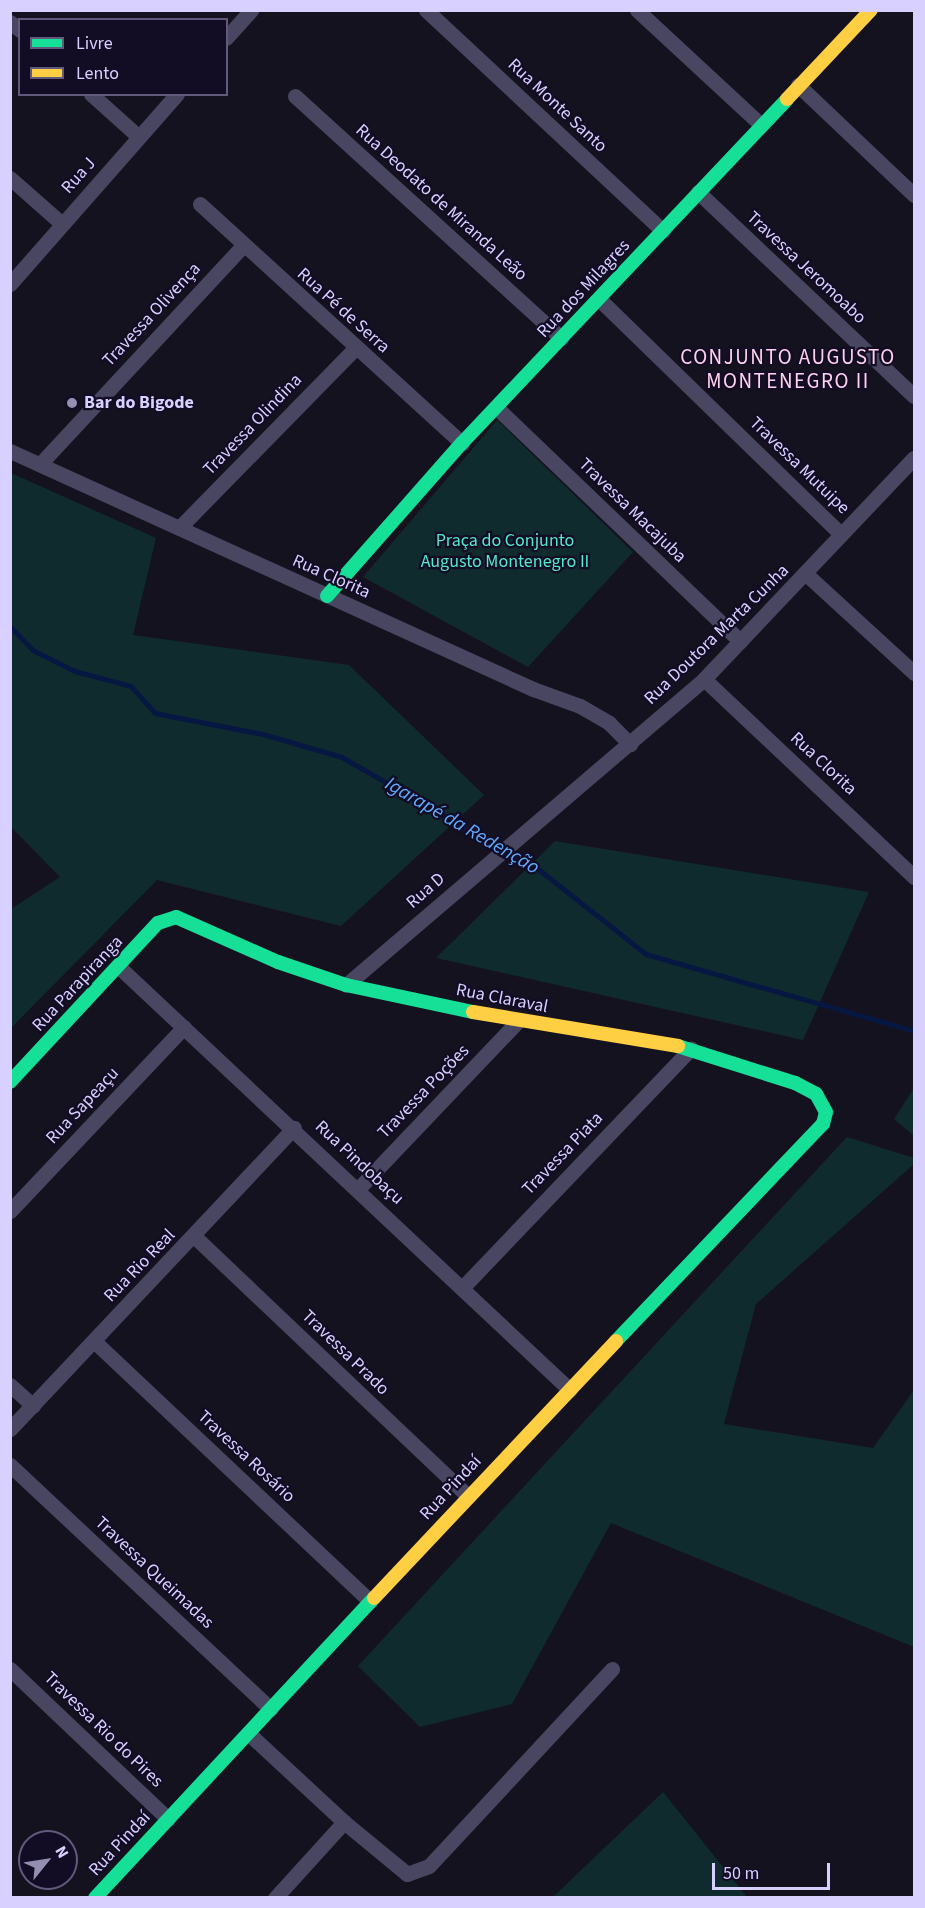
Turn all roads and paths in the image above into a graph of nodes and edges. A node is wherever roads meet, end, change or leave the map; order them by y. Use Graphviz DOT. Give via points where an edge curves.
graph roads {
  1 [pos="251,10"];
  2 [pos="426,10"];
  3 [pos="637,10"];
  4 [pos="862,14"];
  5 [pos="228,36"];
  6 [pos="798,85"];
  7 [pos="94,96"];
  8 [pos="175,96"];
  9 [pos="295,96"];
  10 [pos="761,124"];
  11 [pos="139,137"];
  12 [pos="10,178"];
  13 [pos="698,192"];
  14 [pos="915,195"];
  15 [pos="200,204"];
  16 [pos="62,224"];
  17 [pos="663,231"];
  18 [pos="242,247"];
  19 [pos="10,284"];
  20 [pos="600,300"];
  21 [pos="561,338"];
  22 [pos="355,348"];
  23 [pos="915,396"];
  24 [pos="497,408"];
  25 [pos="462,443"];
  26 [pos="10,451"];
  27 [pos="41,464"];
  28 [pos="913,464"];
  29 [pos="179,528"];
  30 [pos="841,534"];
  31 [pos="806,574"];
  32 [pos="327,596"];
  33 [pos="740,642"];
  34 [pos="915,673"];
  35 [pos="704,679"];
  36 [pos="630,744"];
  37 [pos="532,826"];
  38 [pos="915,877"];
  39 [pos="176,917"];
  40 [pos="119,967"];
  41 [pos="346,985"];
  42 [pos="518,1021"];
  43 [pos="184,1027"];
  44 [pos="691,1048"];
  45 [pos="10,1082"];
  46 [pos="823,1104"];
  47 [pos="294,1128"];
  48 [pos="358,1189"];
  49 [pos="10,1211"];
  50 [pos="195,1237"];
  51 [pos="463,1287"];
  52 [pos="94,1342"];
  53 [pos="10,1385"];
  54 [pos="570,1390"];
  55 [pos="33,1406"];
  56 [pos="10,1429"];
  57 [pos="10,1465"];
  58 [pos="468,1497"];
  59 [pos="370,1601"];
  60 [pos="10,1669"];
  61 [pos="612,1669"];
  62 [pos="271,1709"];
  63 [pos="248,1733"];
  64 [pos="168,1819"];
  65 [pos="344,1822"];
  66 [pos="95,1898"];
  67 [pos="275,1898"];
  1 -- 5 [label="street"];
  2 -- 17 [label="street, Rua Monte Santo"];
  3 -- 10 [label="street"];
  4 -- 6 [label="street, Rua dos Milagres"];
  6 -- 10 [label="street, Rua dos Milagres"];
  6 -- 14 [label="street"];
  7 -- 11 [label="street"];
  8 -- 11 [label="street, Rua J"];
  9 -- 21 [label="street, Rua Deodato de Miranda Leão"];
  10 -- 13 [label="street, Rua dos Milagres"];
  11 -- 16 [label="street, Rua J"];
  12 -- 16 [label="street"];
  13 -- 17 [label="street, Rua dos Milagres"];
  13 -- 23 [label="street, Travessa Jeromoabo"];
  15 -- 18 [label="street, Rua Pé de Serra"];
  16 -- 19 [label="street, Rua J"];
  17 -- 20 [label="street, Rua dos Milagres"];
  18 -- 22 [label="street, Rua Pé de Serra"];
  18 -- 27 [label="street, Travessa Olivença"];
  20 -- 21 [label="street, Rua dos Milagres"];
  20 -- 30 [label="street, Travessa Mutuipe"];
  21 -- 24 [label="street, Rua dos Milagres"];
  22 -- 25 [label="street, Rua Pé de Serra"];
  22 -- 29 [label="street, Travessa Olindina"];
  24 -- 25 [label="street, Rua dos Milagres"];
  24 -- 33 [label="street, Travessa Macajuba"];
  25 -- 32 [label="street, Rua dos Milagres"];
  26 -- 27 [label="street, Rua Clorita"];
  27 -- 29 [label="street, Rua Clorita"];
  28 -- 30 [label="street, Rua Doutora Marta Cunha"];
  29 -- 32 [label="street, Rua Clorita"];
  30 -- 31 [label="street, Rua Doutora Marta Cunha"];
  31 -- 33 [label="street, Rua Doutora Marta Cunha"];
  31 -- 34 [label="street"];
  32 -- 36 [label="street, Rua Clorita" via="595,713"];
  33 -- 35 [label="street, Rua Doutora Marta Cunha"];
  35 -- 36 [label="street, Rua Doutora Marta Cunha"];
  35 -- 38 [label="street, Rua Clorita"];
  36 -- 37 [label="street, Rua Doutora Marta Cunha"];
  37 -- 41 [label="street, Rua D"];
  39 -- 40 [label="street, Rua Parapiranga" via="158,924"];
  39 -- 41 [label="street, Rua Claraval" via="278,962"];
  40 -- 43 [label="street, Rua Pindobaçu"];
  40 -- 45 [label="street, Rua Parapiranga"];
  41 -- 42 [label="street, Rua Claraval"];
  42 -- 44 [label="street, Rua Claraval"];
  42 -- 48 [label="street, Travessa Poções"];
  43 -- 47 [label="street, Rua Pindobaçu"];
  43 -- 49 [label="street, Rua Sapeaçu"];
  44 -- 46 [label="street, Rua Claraval" via="795,1083 816,1094"];
  44 -- 51 [label="street, Travessa Piata"];
  46 -- 54 [label="street, Rua Pindaí" via="824,1124"];
  47 -- 48 [label="street, Rua Pindobaçu"];
  47 -- 50 [label="street, Rua Rio Real"];
  48 -- 51 [label="street, Rua Pindobaçu"];
  50 -- 52 [label="street, Rua Rio Real"];
  50 -- 58 [label="street, Travessa Prado"];
  51 -- 54 [label="street, Rua Pindobaçu"];
  52 -- 55 [label="street, Rua Rio Real"];
  52 -- 59 [label="street, Travessa Rosário"];
  53 -- 55 [label="street"];
  54 -- 58 [label="street, Rua Pindaí"];
  55 -- 56 [label="street, Rua Rio Real"];
  57 -- 62 [label="street, Travessa Queimadas"];
  58 -- 59 [label="street, Rua Pindaí"];
  59 -- 62 [label="street, Rua Pindaí"];
  60 -- 64 [label="street, Travessa Rio do Pires"];
  61 -- 65 [label="street" via="429,1866 407,1874"];
  62 -- 63 [label="street, Rua Pindaí"];
  63 -- 64 [label="street, Rua Pindaí"];
  63 -- 65 [label="street"];
  64 -- 66 [label="street, Rua Pindaí"];
  65 -- 67 [label="street"];
}
